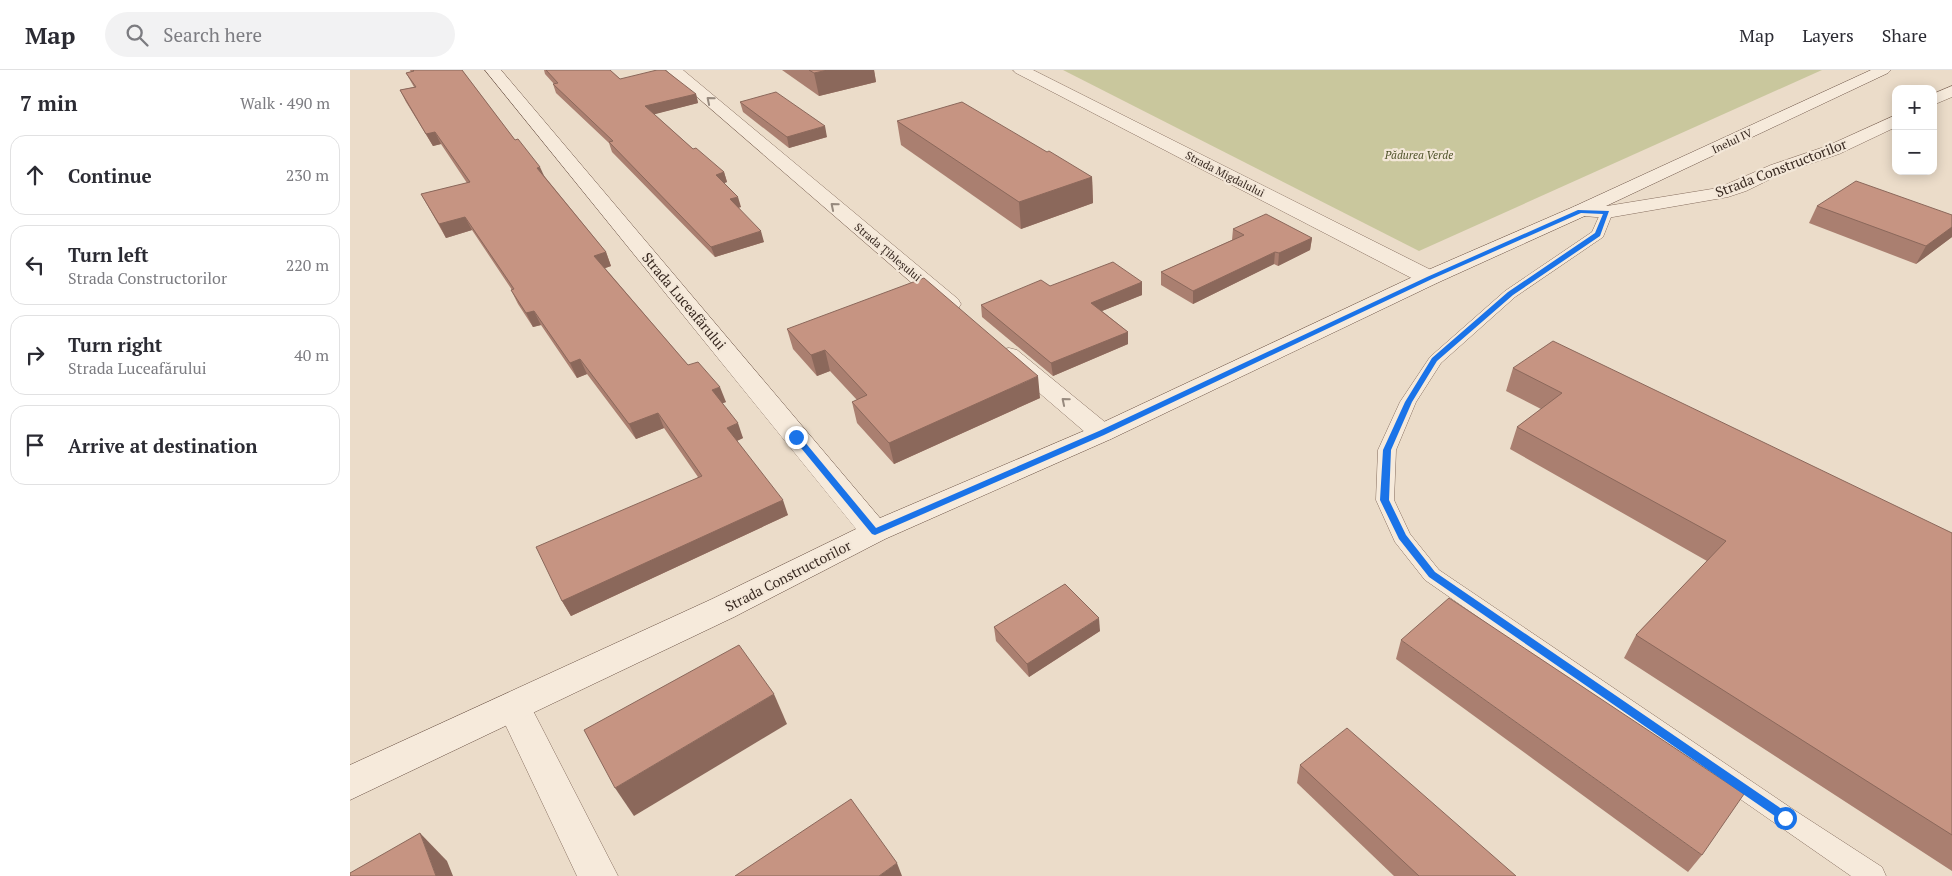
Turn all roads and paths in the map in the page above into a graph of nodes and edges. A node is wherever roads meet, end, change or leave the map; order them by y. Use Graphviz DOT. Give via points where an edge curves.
graph roads {
  1 [pos="493,70"];
  2 [pos="674,70"];
  3 [pos="1022,70"];
  4 [pos="1883,70"];
  5 [pos="1952,91"];
  6 [pos="1937,98"];
  7 [pos="1892,122"];
  8 [pos="1594,212"];
  9 [pos="1429,278"];
  10 [pos="966,318"];
  11 [pos="996,343"];
  12 [pos="1102,433"];
  13 [pos="875,532"];
  14 [pos="514,707"];
  15 [pos="350,784"];
  16 [pos="598,876"];
  17 [pos="1873,876"];
  1 -- 13 [label="street, Strada Luceafărului"];
  10 -- 2 [label="street, Strada Țibleșului, one-way"];
  3 -- 9 [label="street, Strada Migdalului"];
  4 -- 8 [label="street, Inelul IV"];
  5 -- 6 [label="street"];
  7 -- 8 [label="street, Strada Constructorilor" via="1833,150 1721,193"];
  8 -- 9 [label="street, Strada Constructorilor"];
  8 -- 17 [label="lane" via="1598,234 1510,294 1435,360 1408,402 1387,450 1385,500 1402,537 1432,575"];
  9 -- 12 [label="street, Strada Constructorilor"];
  12 -- 11 [label="street, one-way"];
  12 -- 13 [label="street, Strada Constructorilor"];
  13 -- 14 [label="street, Strada Constructorilor"];
  14 -- 15 [label="street, Strada Constructorilor"];
  14 -- 16 [label="street"];
}
